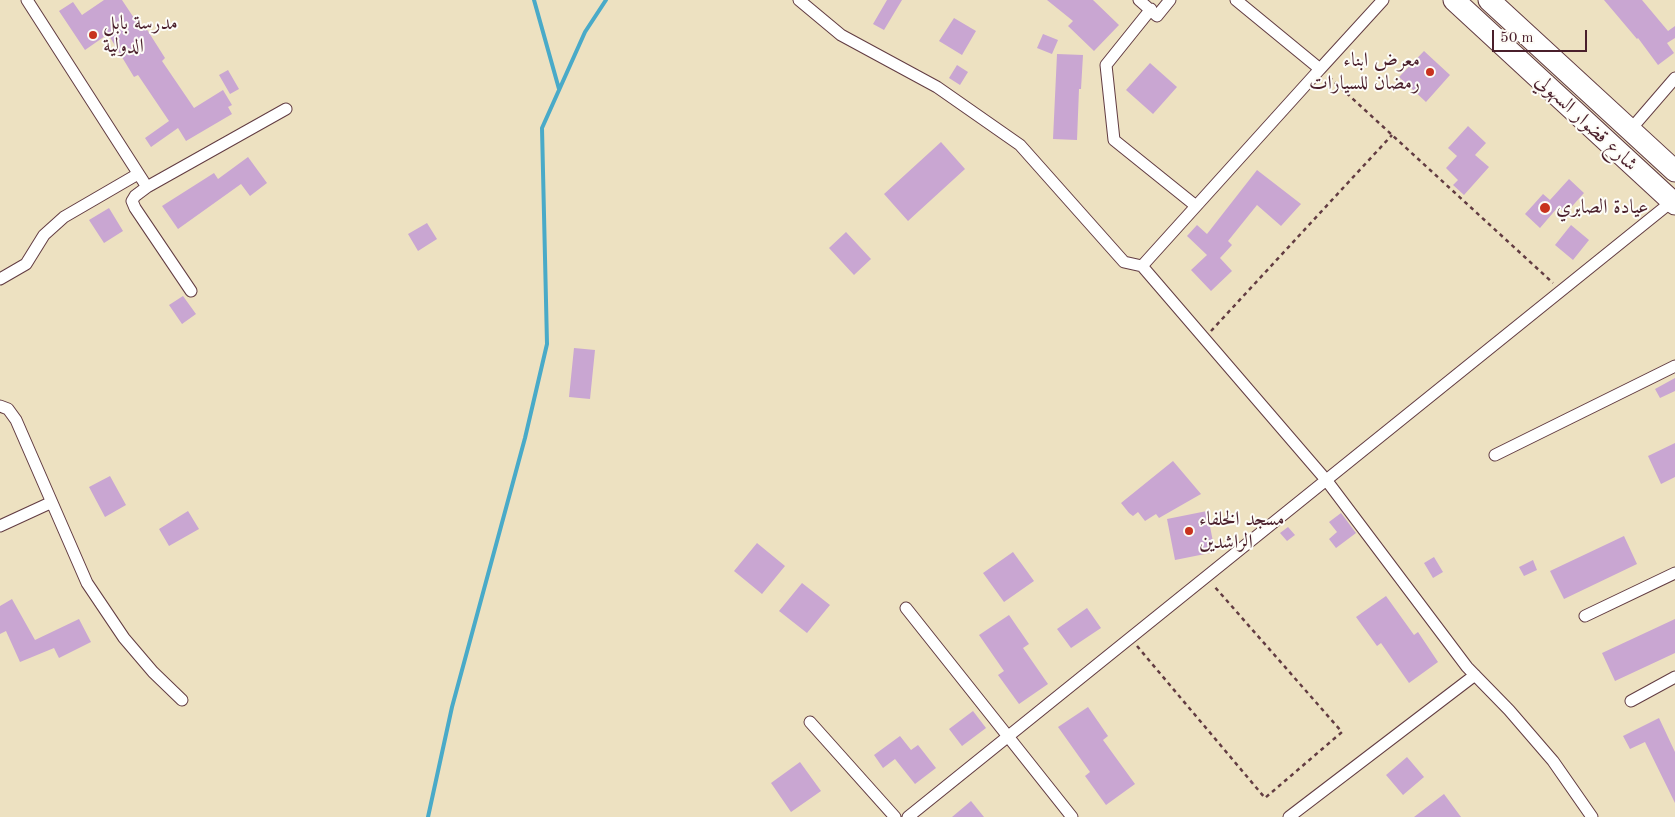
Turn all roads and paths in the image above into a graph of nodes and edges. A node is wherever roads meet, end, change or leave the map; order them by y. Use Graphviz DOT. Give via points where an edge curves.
graph roads {
  1 [pos="27,0"];
  2 [pos="799,0"];
  3 [pos="1139,0"];
  4 [pos="1170,0"];
  5 [pos="1236,0"];
  6 [pos="1383,0"];
  7 [pos="1454,0"];
  8 [pos="1489,0"];
  9 [pos="1151,10"];
  10 [pos="1320,69"];
  11 [pos="1675,78"];
  12 [pos="286,109"];
  13 [pos="1631,129"];
  14 [pos="1392,135"];
  15 [pos="1675,171"];
  16 [pos="138,174"];
  17 [pos="147,187"];
  18 [pos="1674,201"];
  19 [pos="1196,206"];
  20 [pos="1142,266"];
  21 [pos="0,280"];
  22 [pos="191,291"];
  23 [pos="1561,291"];
  24 [pos="1205,337"];
  25 [pos="1675,366"];
  26 [pos="0,406"];
  27 [pos="1495,455"];
  28 [pos="1327,481"];
  29 [pos="50,503"];
  30 [pos="0,526"];
  31 [pos="1675,573"];
  32 [pos="1207,578"];
  33 [pos="906,608"];
  34 [pos="1585,616"];
  35 [pos="1131,639"];
  36 [pos="1475,675"];
  37 [pos="1675,677"];
  38 [pos="182,700"];
  39 [pos="1631,702"];
  40 [pos="810,722"];
  41 [pos="1008,738"];
  42 [pos="895,817"];
  43 [pos="908,817"];
  44 [pos="1072,817"];
  45 [pos="1290,817"];
  46 [pos="1592,817"];
  1 -- 16 [label="street"];
  2 -- 20 [label="street" via="841,36 937,87 1020,146 1124,262"];
  3 -- 9 [label="street"];
  4 -- 9 [label="street" via="1157,16"];
  5 -- 10 [label="street"];
  6 -- 10 [label="street"];
  7 -- 18 [label="highway, شارع قضوار السهولي"];
  8 -- 13 [label="highway, شارع قضوار السهولي"];
  9 -- 19 [label="street" via="1106,65 1114,140"];
  10 -- 14 [label="path"];
  10 -- 19 [label="street"];
  11 -- 13 [label="street"];
  12 -- 17 [label="street"];
  13 -- 15 [label="highway, شارع قضوار السهولي"];
  14 -- 23 [label="path"];
  14 -- 24 [label="path"];
  16 -- 17 [label="street"];
  16 -- 21 [label="street" via="64,217 44,235 26,264"];
  17 -- 22 [label="street" via="132,201"];
  18 -- 23 [label="street"];
  19 -- 20 [label="street"];
  20 -- 24 [label="street"];
  23 -- 28 [label="street"];
  24 -- 28 [label="street"];
  25 -- 27 [label="street"];
  26 -- 29 [label="street" via="16,420"];
  28 -- 32 [label="street"];
  28 -- 36 [label="street"];
  29 -- 30 [label="street"];
  29 -- 38 [label="street" via="87,583 106,613 153,672"];
  31 -- 34 [label="street"];
  32 -- 35 [label="street"];
  32 -- 35 [label="path" via="1342,732 1265,798"];
  33 -- 41 [label="street"];
  35 -- 41 [label="street"];
  36 -- 45 [label="street"];
  36 -- 46 [label="street" via="1553,761"];
  37 -- 39 [label="street"];
  40 -- 42 [label="street"];
  41 -- 43 [label="street"];
  41 -- 44 [label="street"];
}
